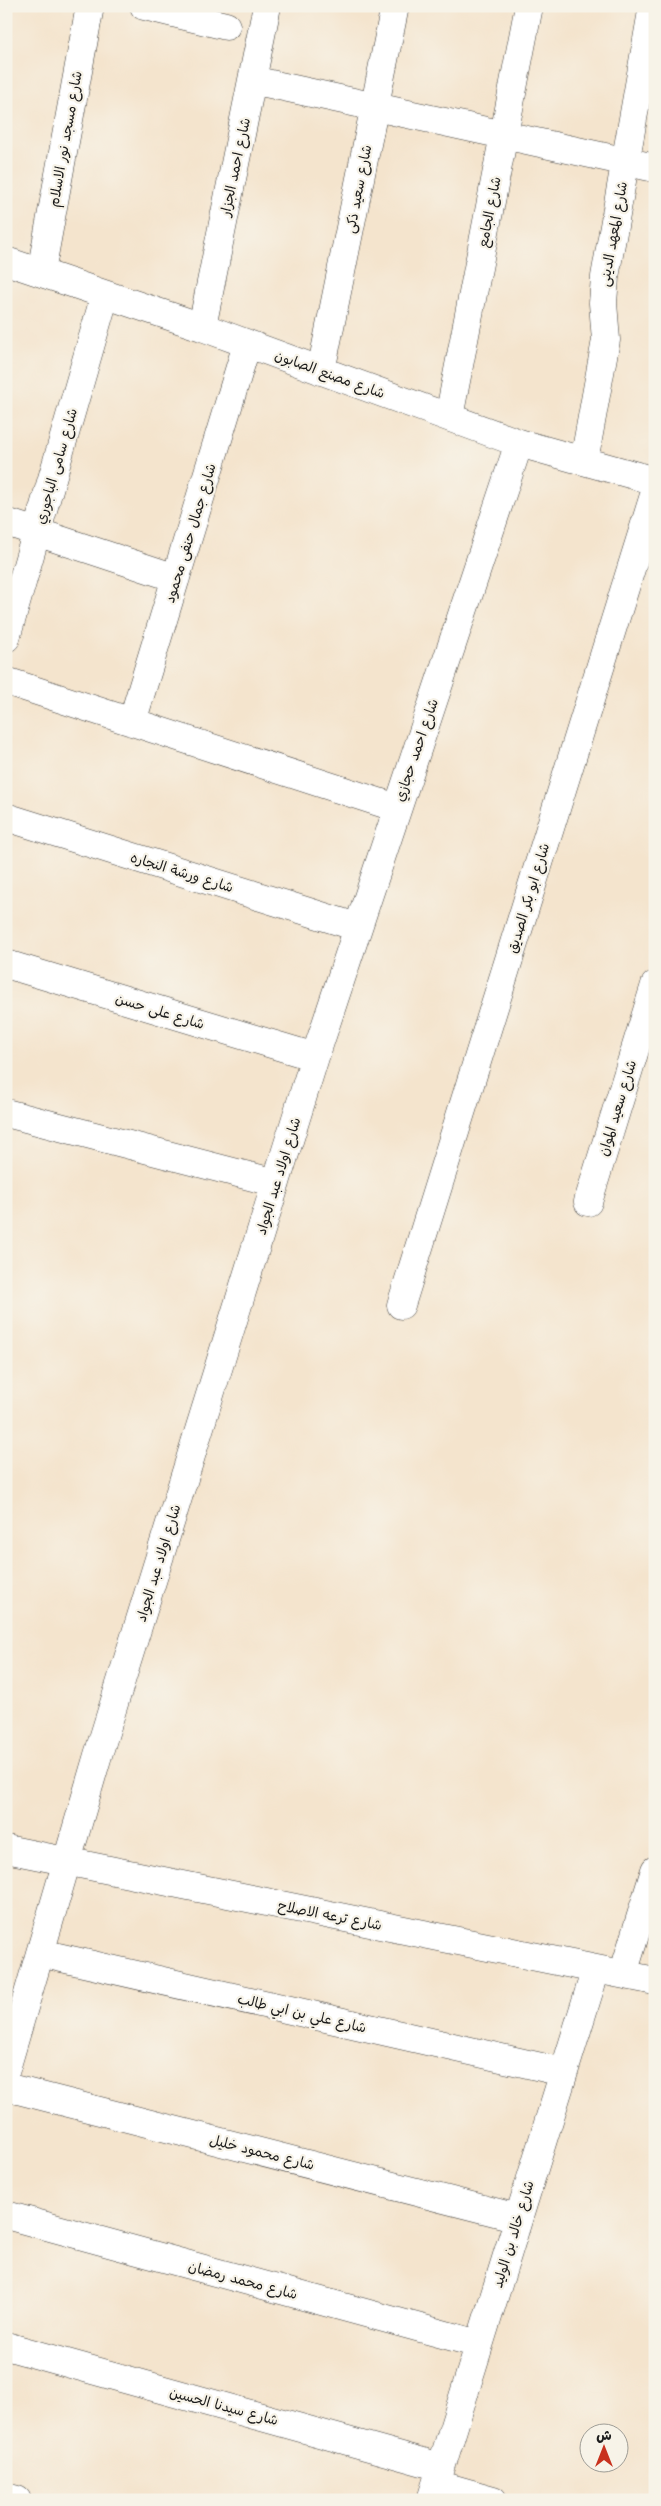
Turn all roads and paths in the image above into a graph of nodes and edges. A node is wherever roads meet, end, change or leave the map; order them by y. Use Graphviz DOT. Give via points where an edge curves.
graph roads {
  1 [pos="90,6"];
  2 [pos="144,6"];
  3 [pos="267,6"];
  4 [pos="395,6"];
  5 [pos="530,6"];
  6 [pos="653,6"];
  7 [pos="226,26"];
  8 [pos="252,80"];
  9 [pos="375,106"];
  10 [pos="505,135"];
  11 [pos="626,162"];
  12 [pos="655,168"];
  13 [pos="6,261"];
  14 [pos="41,272"];
  15 [pos="105,295"];
  16 [pos="202,328"];
  17 [pos="247,344"];
  18 [pos="321,371"];
  19 [pos="449,417"];
  20 [pos="519,443"];
  21 [pos="584,461"];
  22 [pos="655,481"];
  23 [pos="655,492"];
  24 [pos="6,522"];
  25 [pos="37,532"];
  26 [pos="176,578"];
  27 [pos="6,638"];
  28 [pos="6,681"];
  29 [pos="132,722"];
  30 [pos="397,808"];
  31 [pos="6,817"];
  32 [pos="357,927"];
  33 [pos="6,964"];
  34 [pos="655,985"];
  35 [pos="315,1058"];
  36 [pos="6,1113"];
  37 [pos="276,1184"];
  38 [pos="588,1202"];
  39 [pos="401,1305"];
  40 [pos="6,1849"];
  41 [pos="67,1863"];
  42 [pos="655,1870"];
  43 [pos="40,1953"];
  44 [pos="596,1969"];
  45 [pos="622,1974"];
  46 [pos="655,1981"];
  47 [pos="8,2060"];
  48 [pos="563,2072"];
  49 [pos="6,2087"];
  50 [pos="6,2215"];
  51 [pos="518,2218"];
  52 [pos="479,2344"];
  53 [pos="6,2346"];
  54 [pos="436,2484"];
  55 [pos="6,2497"];
  56 [pos="17,2500"];
  57 [pos="493,2500"];
  1 -- 14 [label="street, شارع مسجد نور الاسلام"];
  2 -- 7 [label="street"];
  3 -- 8 [label="street, شارع احمد الجزار"];
  4 -- 9 [label="street, شارع سعيد ذكى"];
  5 -- 10 [label="street, شارع الجامع"];
  6 -- 11 [label="street, شارع المعهد الدينى"];
  8 -- 9 [label="street"];
  8 -- 16 [label="street, شارع احمد الجزار"];
  9 -- 10 [label="street"];
  9 -- 18 [label="street, شارع سعيد ذكى"];
  10 -- 11 [label="street"];
  10 -- 19 [label="street, شارع الجامع"];
  11 -- 12 [label="street"];
  11 -- 21 [label="street, شارع المعهد الدينى" via="602,303 606,340"];
  13 -- 14 [label="street, شارع مصنع الصابون"];
  14 -- 15 [label="street, شارع مصنع الصابون"];
  15 -- 16 [label="street, شارع مصنع الصابون"];
  15 -- 25 [label="street, شارع سامى الباجوري"];
  16 -- 17 [label="street, شارع مصنع الصابون"];
  17 -- 18 [label="street, شارع مصنع الصابون"];
  17 -- 26 [label="street, شارع جمال حنفى محمود"];
  18 -- 19 [label="street, شارع مصنع الصابون"];
  19 -- 20 [label="street, شارع مصنع الصابون"];
  20 -- 21 [label="street, شارع مصنع الصابون"];
  20 -- 30 [label="street, شارع احمد حجازي"];
  21 -- 22 [label="street, شارع مصنع الصابون"];
  23 -- 39 [label="street, شارع ابو بكر الصديق"];
  24 -- 25 [label="street"];
  25 -- 26 [label="street"];
  25 -- 27 [label="street, شارع سامى الباجوري"];
  26 -- 29 [label="street, شارع جمال حنفى محمود"];
  28 -- 29 [label="street"];
  29 -- 30 [label="street"];
  30 -- 32 [label="street, شارع احمد حجازي"];
  31 -- 32 [label="street, شارع ورشة النجاره"];
  32 -- 35 [label="street, شارع احمد حجازي"];
  33 -- 35 [label="street, شارع على حسن"];
  34 -- 38 [label="street, شارع سعيد الموان"];
  35 -- 37 [label="street, شارع اولاد عبد الجواد"];
  36 -- 37 [label="street"];
  37 -- 41 [label="street, شارع اولاد عبد الجواد"];
  40 -- 41 [label="street, شارع ترعه الاصلاح"];
  41 -- 43 [label="street, شارع اولاد عبد الجواد"];
  41 -- 44 [label="street, شارع ترعه الاصلاح"];
  42 -- 45 [label="street"];
  43 -- 47 [label="street, شارع اولاد عبد الجواد"];
  43 -- 48 [label="street, شارع علي بن ابي طالب"];
  44 -- 45 [label="street, شارع ترعه الاصلاح"];
  44 -- 48 [label="street, شارع خالد بن الوليد"];
  45 -- 46 [label="street, شارع ترعه الاصلاح"];
  48 -- 51 [label="street, شارع خالد بن الوليد"];
  49 -- 51 [label="street, شارع محمود خليل"];
  50 -- 52 [label="street, شارع محمد رمضان"];
  51 -- 52 [label="street, شارع خالد بن الوليد"];
  52 -- 54 [label="street, شارع خالد بن الوليد"];
  53 -- 54 [label="street, شارع سيدنا الحسين"];
  54 -- 57 [label="street, شارع سيدنا الحسين"];
  55 -- 56 [label="street"];
}
